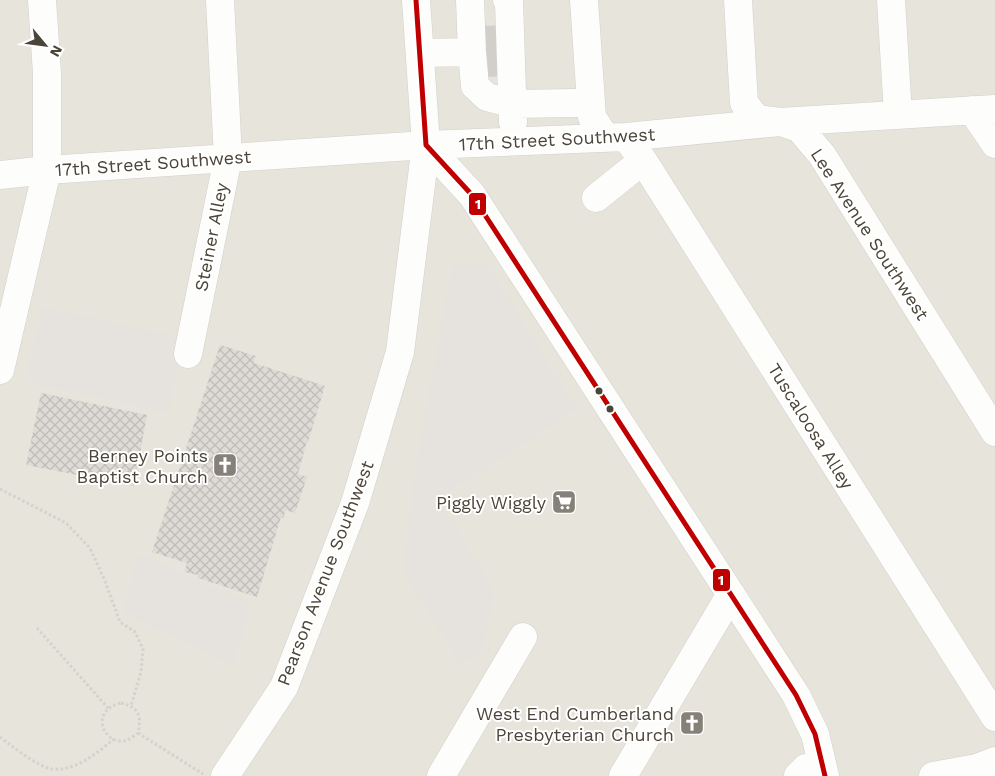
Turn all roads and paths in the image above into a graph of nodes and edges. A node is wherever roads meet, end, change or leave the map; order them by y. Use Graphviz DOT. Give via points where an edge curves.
graph roads {
  1 [pos="42,0"];
  2 [pos="220,0"];
  3 [pos="416,0"];
  4 [pos="470,0"];
  5 [pos="506,0"];
  6 [pos="584,0"];
  7 [pos="738,0"];
  8 [pos="891,0"];
  9 [pos="491,51"];
  10 [pos="420,53"];
  11 [pos="575,103"];
  12 [pos="513,104"];
  13 [pos="983,110"];
  14 [pos="898,115"];
  15 [pos="780,122"];
  16 [pos="615,137"];
  17 [pos="514,142"];
  18 [pos="995,144"];
  19 [pos="426,145"];
  20 [pos="228,158"];
  21 [pos="644,162"];
  22 [pos="47,170"];
  23 [pos="0,174"];
  24 [pos="596,198"];
  25 [pos="188,354"];
  26 [pos="0,370"];
  27 [pos="995,432"];
  28 [pos="0,490"];
  29 [pos="731,594"];
  30 [pos="36,628"];
  31 [pos="523,637"];
  32 [pos="131,706"];
  33 [pos="108,708"];
  34 [pos="995,716"];
  35 [pos="138,733"];
  36 [pos="0,737"];
  37 [pos="114,739"];
  38 [pos="995,761"];
  39 [pos="206,776"];
  40 [pos="226,776"];
  41 [pos="441,776"];
  42 [pos="623,776"];
  43 [pos="798,776"];
  44 [pos="825,776"];
  45 [pos="933,776"];
  1 -- 22 [label="street" via="47,73"];
  2 -- 20 [label="street, Steiner Alley"];
  3 -- 10 [label="street, Pearson Avenue Southwest"];
  4 -- 9 [label="street"];
  5 -- 9 [label="street" via="510,2"];
  6 -- 16 [label="street, Tuscaloosa Alley" via="592,117"];
  7 -- 15 [label="street, Lee Avenue Southwest" via="744,103 757,118"];
  8 -- 14 [label="street"];
  9 -- 10 [label="street"];
  9 -- 12 [label="street"];
  9 -- 12 [label="street" via="475,86 488,97"];
  10 -- 19 [label="street, Pearson Avenue Southwest"];
  11 -- 12 [label="street"];
  12 -- 17 [label="street"];
  13 -- 14 [label="street, 17th Street Southwest"];
  13 -- 18 [label="street"];
  14 -- 15 [label="street, 17th Street Southwest"];
  15 -- 16 [label="street, 17th Street Southwest"];
  15 -- 27 [label="street, Lee Avenue Southwest" via="799,128 822,155"];
  16 -- 17 [label="street, 17th Street Southwest"];
  16 -- 21 [label="street, Tuscaloosa Alley"];
  17 -- 19 [label="street, 17th Street Southwest"];
  19 -- 20 [label="street, 17th Street Southwest"];
  19 -- 29 [label="street" via="472,196"];
  19 -- 40 [label="street, Pearson Avenue Southwest" via="400,352 355,503 284,687"];
  20 -- 22 [label="street, 17th Street Southwest"];
  20 -- 25 [label="street, Steiner Alley"];
  21 -- 24 [label="street"];
  21 -- 34 [label="street, Tuscaloosa Alley"];
  22 -- 23 [label="street, 17th Street Southwest"];
  22 -- 26 [label="street"];
  28 -- 32 [label="path" via="66,523 90,548 120,622 135,632 143,649 141,672"];
  29 -- 42 [label="street"];
  29 -- 44 [label="street" via="796,695 815,734"];
  30 -- 33 [label="path"];
  31 -- 41 [label="street"];
  32 -- 33 [label="path" via="121,703"];
  32 -- 35 [label="path" via="139,714"];
  33 -- 37 [label="path" via="102,722 108,736"];
  35 -- 37 [label="path" via="128,740"];
  35 -- 39 [label="path"];
  36 -- 37 [label="path" via="34,762 52,769 74,767"];
  38 -- 45 [label="street"];
  43 -- 44 [label="street" via="806,768"];
}
